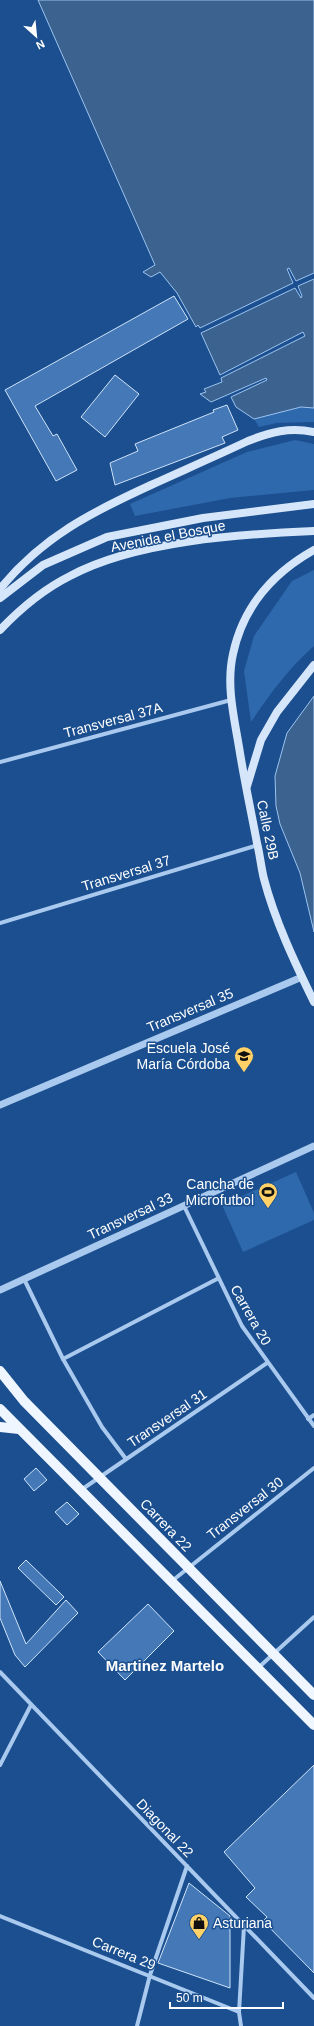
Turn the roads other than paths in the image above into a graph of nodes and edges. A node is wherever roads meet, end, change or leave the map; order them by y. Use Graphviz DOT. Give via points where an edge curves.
graph roads {
  1 [pos="314,432"];
  2 [pos="314,504"];
  3 [pos="314,531"];
  4 [pos="314,550"];
  5 [pos="0,589"];
  6 [pos="0,598"];
  7 [pos="0,630"];
  8 [pos="314,665"];
  9 [pos="232,700"];
  10 [pos="0,762"];
  11 [pos="246,788"];
  12 [pos="258,845"];
  13 [pos="0,923"];
  14 [pos="302,977"];
  15 [pos="314,1002"];
  16 [pos="0,1105"];
  17 [pos="314,1146"];
  18 [pos="184,1206"];
  19 [pos="24,1279"];
  20 [pos="218,1279"];
  21 [pos="0,1290"];
  22 [pos="63,1360"];
  23 [pos="267,1363"];
  24 [pos="0,1371"];
  25 [pos="0,1409"];
  26 [pos="314,1415"];
  27 [pos="308,1419"];
  28 [pos="314,1426"];
  29 [pos="0,1427"];
  30 [pos="19,1429"];
  31 [pos="126,1459"];
  32 [pos="314,1468"];
  33 [pos="99,1477"];
  34 [pos="80,1490"];
  35 [pos="188,1567"];
  36 [pos="171,1582"];
  37 [pos="314,1617"];
  38 [pos="273,1653"];
  39 [pos="257,1669"];
  40 [pos="0,1672"];
  41 [pos="314,1695"];
  42 [pos="31,1705"];
  43 [pos="314,1726"];
  44 [pos="0,1765"];
  45 [pos="187,1866"];
  46 [pos="0,1916"];
  47 [pos="244,1926"];
  48 [pos="150,1975"];
  49 [pos="314,1998"];
  50 [pos="239,2012"];
  51 [pos="137,2026"];
  52 [pos="241,2026"];
  1 -- 5 [label="main road" via="288,429 272,432 99,509 42,546"];
  2 -- 6 [label="main road, Avenida el Bosque" via="203,518 107,537 43,565"];
  3 -- 7 [label="main road, Avenida el Bosque" via="214,538 110,559 69,576 30,602"];
  4 -- 9 [label="main road, Calle 29B" via="278,574 262,592 246,618 232,655"];
  8 -- 11 [label="main road" via="276,712 264,734"];
  9 -- 10 [label="street, Transversal 37A"];
  9 -- 11 [label="main road, Calle 29B"];
  11 -- 12 [label="main road, Calle 29B"];
  12 -- 13 [label="street, Transversal 37"];
  12 -- 14 [label="main road, Calle 29B" via="264,878 276,914"];
  14 -- 15 [label="main road, Calle 29B"];
  14 -- 16 [label="street, Transversal 35"];
  17 -- 18 [label="street, Transversal 33"];
  18 -- 19 [label="street, Transversal 33"];
  18 -- 20 [label="street, Carrera 20"];
  19 -- 21 [label="street, Transversal 33"];
  19 -- 22 [label="street"];
  20 -- 22 [label="street"];
  20 -- 23 [label="street, Carrera 20" via="242,1326"];
  22 -- 31 [label="street" via="102,1427"];
  23 -- 27 [label="street, Carrera 20"];
  23 -- 31 [label="street, Transversal 31"];
  24 -- 33 [label="main road, Carrera 22" via="24,1401"];
  25 -- 30 [label="main road"];
  26 -- 27 [label="street"];
  27 -- 28 [label="street, Carrera 20"];
  29 -- 30 [label="main road"];
  30 -- 34 [label="main road"];
  31 -- 33 [label="street, Transversal 31"];
  32 -- 35 [label="street, Transversal 30"];
  33 -- 34 [label="street, Transversal 31"];
  33 -- 35 [label="main road, Carrera 22"];
  34 -- 36 [label="main road"];
  35 -- 36 [label="street, Transversal 30"];
  35 -- 38 [label="main road, Carrera 22"];
  36 -- 39 [label="main road"];
  37 -- 38 [label="street"];
  38 -- 39 [label="street"];
  38 -- 41 [label="main road, Carrera 22"];
  39 -- 43 [label="main road"];
  40 -- 42 [label="street, Diagonal 22"];
  42 -- 44 [label="street"];
  42 -- 45 [label="street, Diagonal 22"];
  45 -- 47 [label="street, Diagonal 22"];
  45 -- 48 [label="street"];
  46 -- 48 [label="street, Carrera 29"];
  47 -- 49 [label="street, Diagonal 22"];
  47 -- 50 [label="street"];
  48 -- 50 [label="street, Carrera 29"];
  48 -- 51 [label="street"];
  50 -- 52 [label="street"];
}
